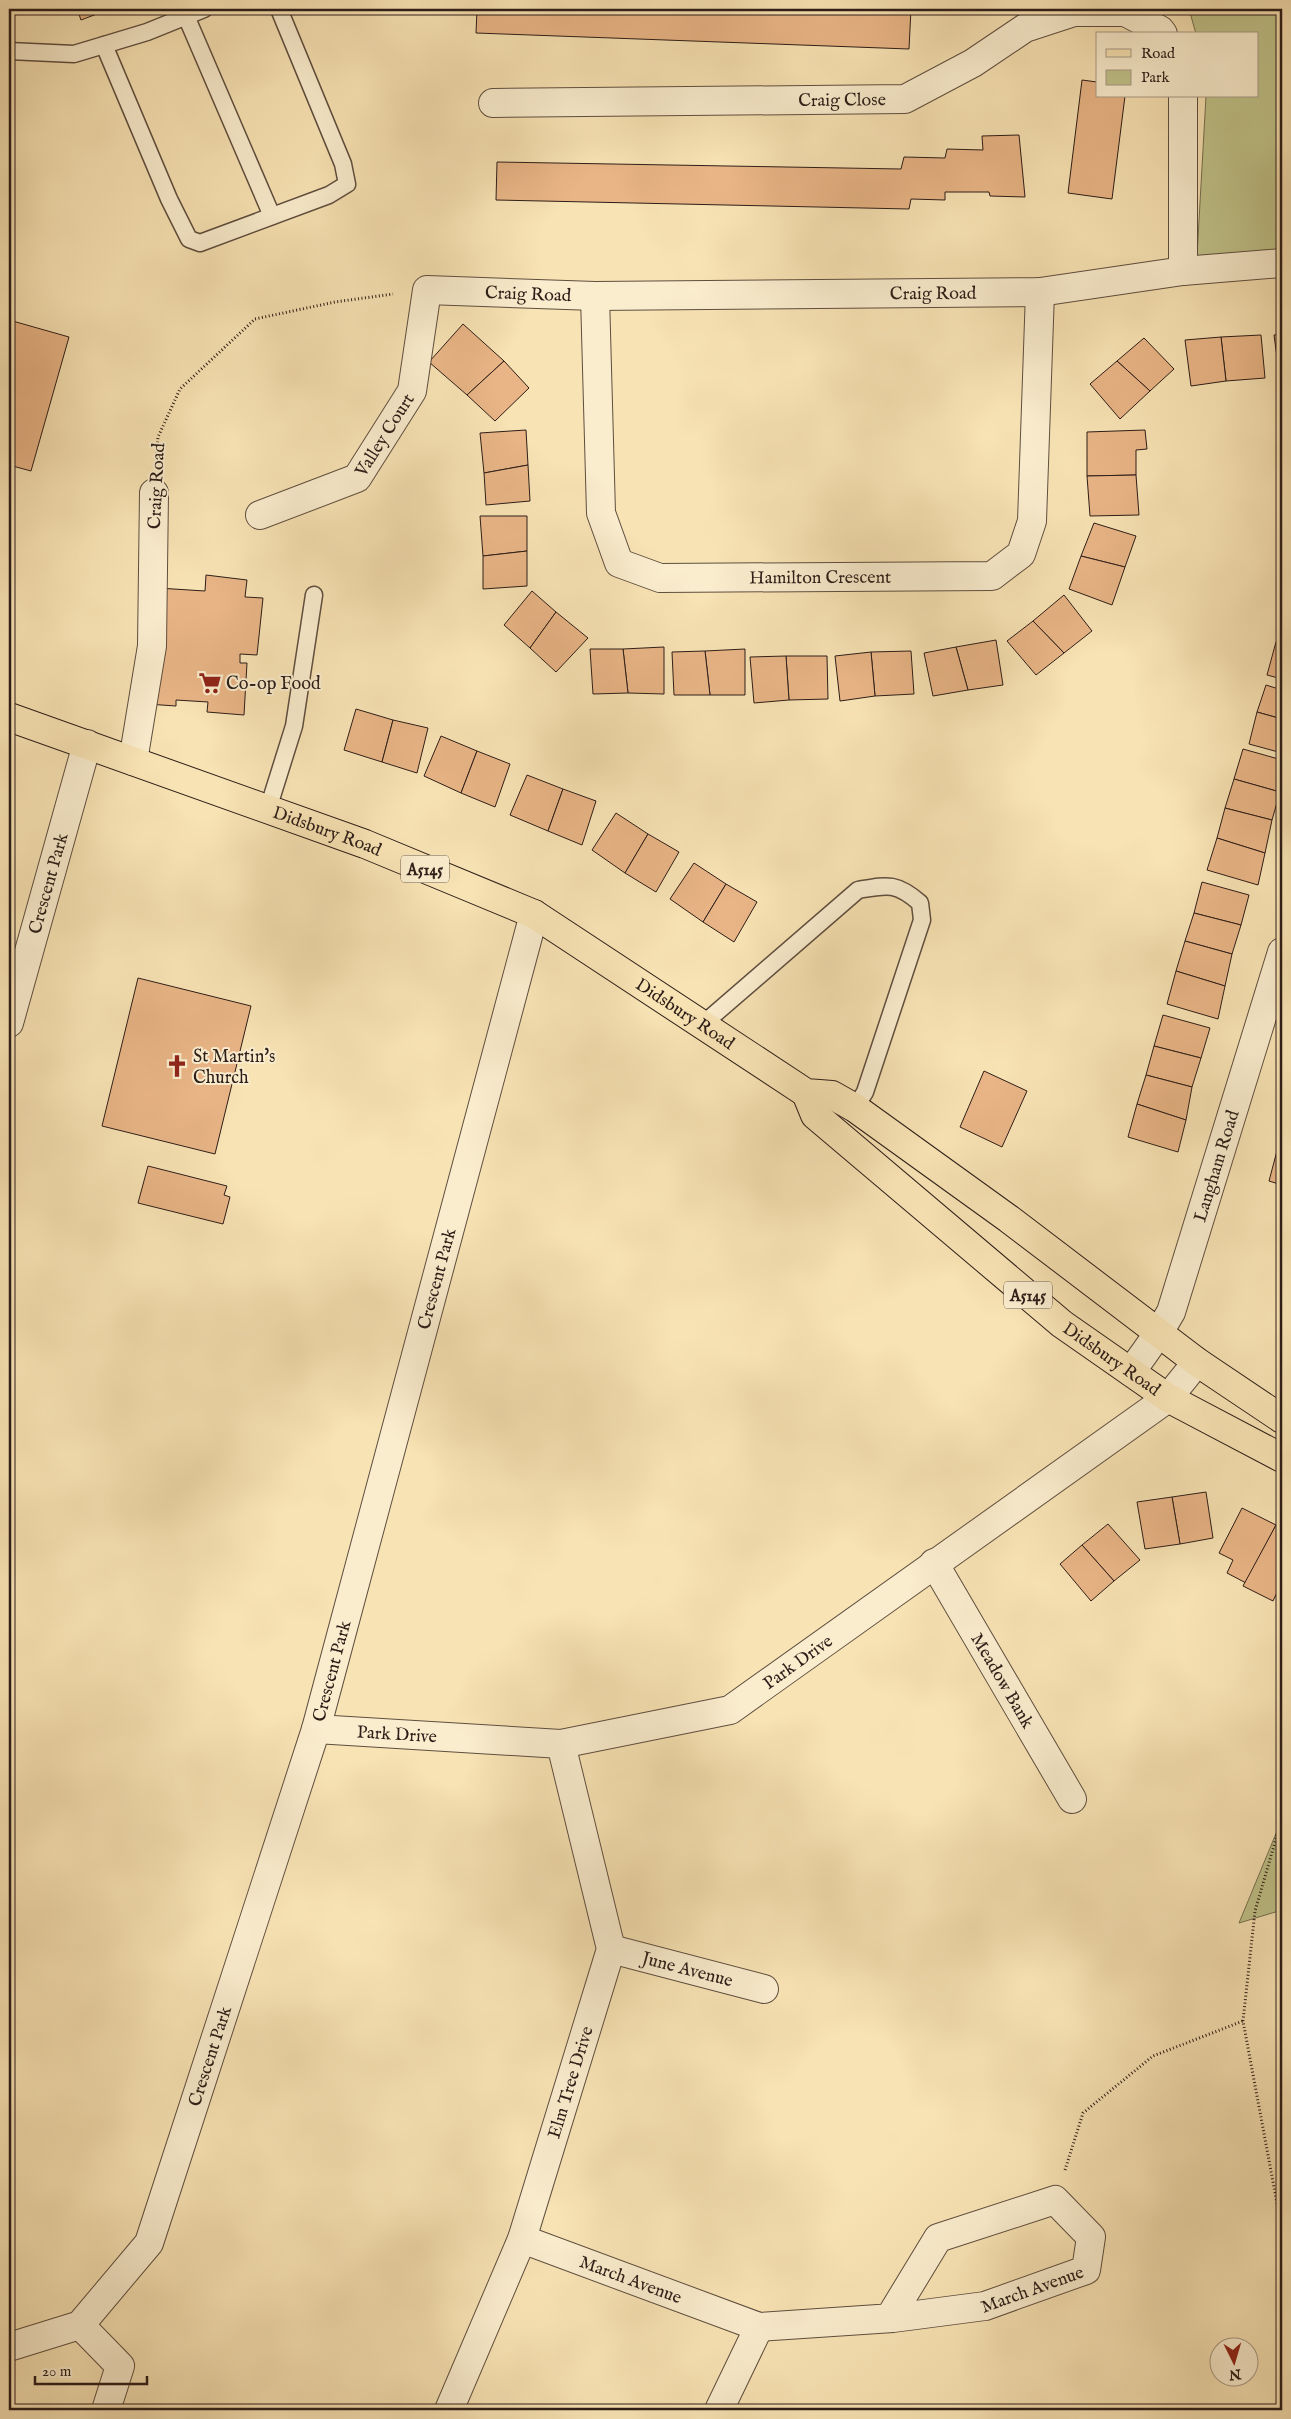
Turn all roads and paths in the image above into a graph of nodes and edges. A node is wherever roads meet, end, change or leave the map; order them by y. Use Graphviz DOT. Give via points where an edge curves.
graph roads {
  1 [pos="204,9"];
  2 [pos="279,9"];
  3 [pos="186,16"];
  4 [pos="1162,32"];
  5 [pos="104,45"];
  6 [pos="9,51"];
  7 [pos="1183,98"];
  8 [pos="493,103"];
  9 [pos="272,216"];
  10 [pos="1282,263"];
  11 [pos="1183,271"];
  12 [pos="427,290"];
  13 [pos="1040,292"];
  14 [pos="596,296"];
  15 [pos="154,493"];
  16 [pos="260,515"];
  17 [pos="314,595"];
  18 [pos="9,717"];
  19 [pos="87,744"];
  20 [pos="132,761"];
  21 [pos="268,809"];
  22 [pos="534,914"];
  23 [pos="1282,952"];
  24 [pos="9,1023"];
  25 [pos="702,1025"];
  26 [pos="806,1093"];
  27 [pos="855,1108"];
  28 [pos="1158,1334"];
  29 [pos="1197,1362"];
  30 [pos="1131,1372"];
  31 [pos="1168,1398"];
  32 [pos="1282,1419"];
  33 [pos="1282,1458"];
  34 [pos="934,1563"];
  35 [pos="316,1729"];
  36 [pos="561,1744"];
  37 [pos="1072,1799"];
  38 [pos="1282,1818"];
  39 [pos="611,1948"];
  40 [pos="764,1990"];
  41 [pos="1243,2021"];
  42 [pos="1055,2200"];
  43 [pos="1282,2230"];
  44 [pos="522,2239"];
  45 [pos="890,2317"];
  46 [pos="80,2325"];
  47 [pos="758,2327"];
  48 [pos="9,2347"];
  49 [pos="106,2410"];
  50 [pos="449,2410"];
  51 [pos="719,2410"];
  1 -- 3 [label="lane"];
  2 -- 9 [label="lane" via="343,164 347,184 329,195"];
  3 -- 5 [label="lane"];
  3 -- 9 [label="lane"];
  4 -- 8 [label="street, Craig Close" via="1125,12 1074,12 1025,28 973,63 905,99"];
  5 -- 6 [label="lane" via="74,54"];
  5 -- 9 [label="lane" via="188,239 200,243"];
  7 -- 11 [label="street"];
  10 -- 11 [label="street, Craig Road"];
  11 -- 13 [label="street, Craig Road"];
  12 -- 14 [label="street, Craig Road"];
  12 -- 15 [label="path, Craig Road" via="335,302 255,319 180,389 158,437"];
  12 -- 16 [label="street, Valley Court" via="412,391 357,478"];
  13 -- 14 [label="street, Craig Road"];
  13 -- 14 [label="street, Hamilton Crescent" via="1032,521 1021,554 992,576 660,578 619,563 601,514"];
  15 -- 20 [label="street, Craig Road" via="152,646"];
  17 -- 21 [label="lane" via="294,726"];
  18 -- 19 [label="main road, Didsbury Road / A5145"];
  19 -- 20 [label="main road, Didsbury Road / A5145"];
  19 -- 24 [label="street, Crescent Park"];
  20 -- 21 [label="main road, Didsbury Road / A5145"];
  21 -- 22 [label="main road, Didsbury Road / A5145" via="365,844"];
  22 -- 25 [label="main road, Didsbury Road / A5145"];
  22 -- 35 [label="street, Crescent Park"];
  23 -- 28 [label="street, Langham Road" via="1171,1312"];
  25 -- 26 [label="main road, Didsbury Road / A5145"];
  25 -- 27 [label="lane" via="858,890 886,885 907,892 920,903 922,920 865,1092"];
  26 -- 27 [label="main road, Didsbury Road / A5145" via="832,1095"];
  26 -- 30 [label="main road, Didsbury Road / A5145" via="815,1116 1062,1324"];
  27 -- 28 [label="main road, Didsbury Road / A5145" via="1009,1219"];
  28 -- 29 [label="main road, Didsbury Road / A5145"];
  28 -- 30 [label="street, Langham Road"];
  29 -- 31 [label="street, Park Drive"];
  29 -- 32 [label="main road, Didsbury Road / A5145"];
  30 -- 31 [label="main road, Didsbury Road / A5145"];
  31 -- 33 [label="main road, Didsbury Road / A5145"];
  31 -- 34 [label="street, Park Drive"];
  34 -- 36 [label="street, Park Drive" via="730,1710"];
  34 -- 37 [label="street, Meadow Bank"];
  35 -- 36 [label="street, Park Drive"];
  35 -- 46 [label="street, Crescent Park" via="150,2243"];
  36 -- 39 [label="street"];
  38 -- 41 [label="path" via="1255,1911"];
  39 -- 40 [label="street, June Avenue"];
  39 -- 44 [label="street, Elm Tree Drive"];
  41 -- 42 [label="path" via="1153,2056 1083,2113"];
  41 -- 43 [label="path"];
  42 -- 45 [label="street" via="938,2238"];
  42 -- 45 [label="street, March Avenue" via="1090,2237 1086,2270 984,2306"];
  44 -- 47 [label="street, March Avenue"];
  44 -- 50 [label="street, Elm Tree Drive"];
  45 -- 47 [label="street, March Avenue"];
  46 -- 48 [label="street"];
  46 -- 49 [label="street" via="120,2366"];
  47 -- 51 [label="street"];
}
